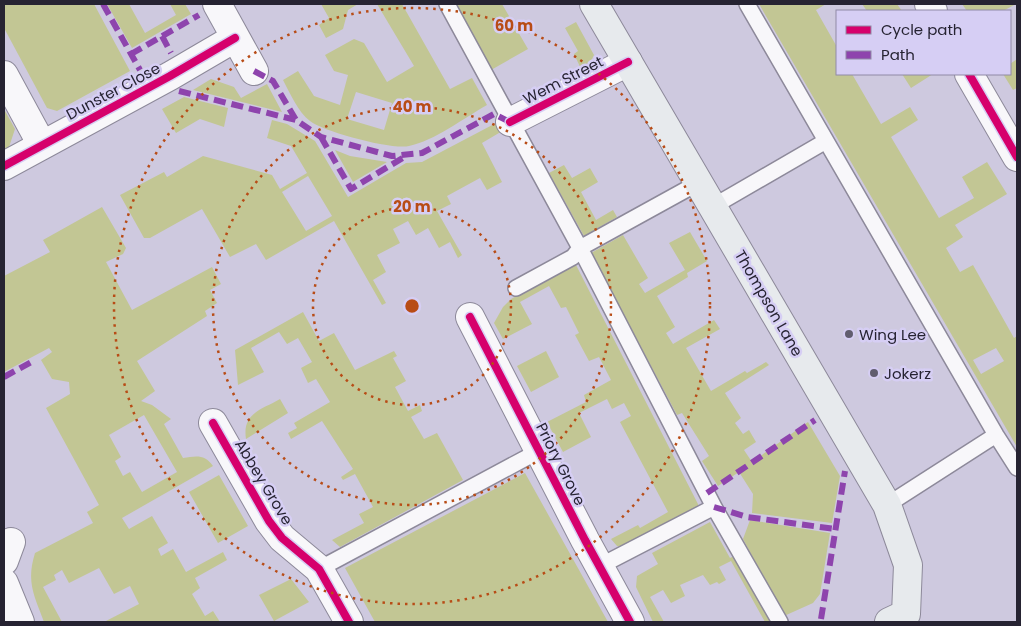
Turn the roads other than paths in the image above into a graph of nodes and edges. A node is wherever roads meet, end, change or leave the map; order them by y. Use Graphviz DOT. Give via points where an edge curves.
graph roads {
  1 [pos="217,4"];
  2 [pos="447,4"];
  3 [pos="594,4"];
  4 [pos="747,4"];
  5 [pos="235,38"];
  6 [pos="628,62"];
  7 [pos="254,70"];
  8 [pos="4,75"];
  9 [pos="970,75"];
  10 [pos="510,122"];
  11 [pos="826,141"];
  12 [pos="42,145"];
  13 [pos="1017,157"];
  14 [pos="4,166"];
  15 [pos="698,183"];
  16 [pos="712,207"];
  17 [pos="580,248"];
  18 [pos="516,288"];
  19 [pos="470,317"];
  20 [pos="212,423"];
  21 [pos="996,435"];
  22 [pos="539,451"];
  23 [pos="1017,468"];
  24 [pos="887,506"];
  25 [pos="714,507"];
  26 [pos="600,566"];
  27 [pos="318,568"];
  28 [pos="4,583"];
  29 [pos="898,618"];
  30 [pos="20,622"];
  31 [pos="350,622"];
  32 [pos="630,622"];
  33 [pos="780,622"];
  1 -- 5 [label="street"];
  2 -- 10 [label="lane"];
  3 -- 6 [label="main road, Thompson Lane"];
  4 -- 11 [label="lane"];
  5 -- 7 [label="street"];
  5 -- 12 [label="street, Dunster Close"];
  6 -- 10 [label="street, Wem Street"];
  6 -- 15 [label="main road, Thompson Lane"];
  8 -- 12 [label="street"];
  9 -- 13 [label="street"];
  10 -- 17 [label="lane"];
  11 -- 16 [label="lane"];
  11 -- 21 [label="lane"];
  12 -- 14 [label="street, Dunster Close"];
  15 -- 16 [label="main road, Thompson Lane"];
  15 -- 17 [label="lane"];
  16 -- 24 [label="main road, Thompson Lane"];
  17 -- 18 [label="lane" via="573,256"];
  17 -- 25 [label="lane"];
  19 -- 22 [label="street, Priory Grove"];
  20 -- 27 [label="street, Abbey Grove" via="269,521 282,538"];
  21 -- 23 [label="lane"];
  21 -- 24 [label="lane"];
  22 -- 26 [label="street, Priory Grove"];
  22 -- 27 [label="lane"];
  24 -- 29 [label="main road, Thompson Lane" via="908,565"];
  25 -- 26 [label="lane"];
  25 -- 33 [label="lane"];
  26 -- 32 [label="street, Priory Grove"];
  27 -- 31 [label="street, Abbey Grove"];
  28 -- 30 [label="street"];
}
